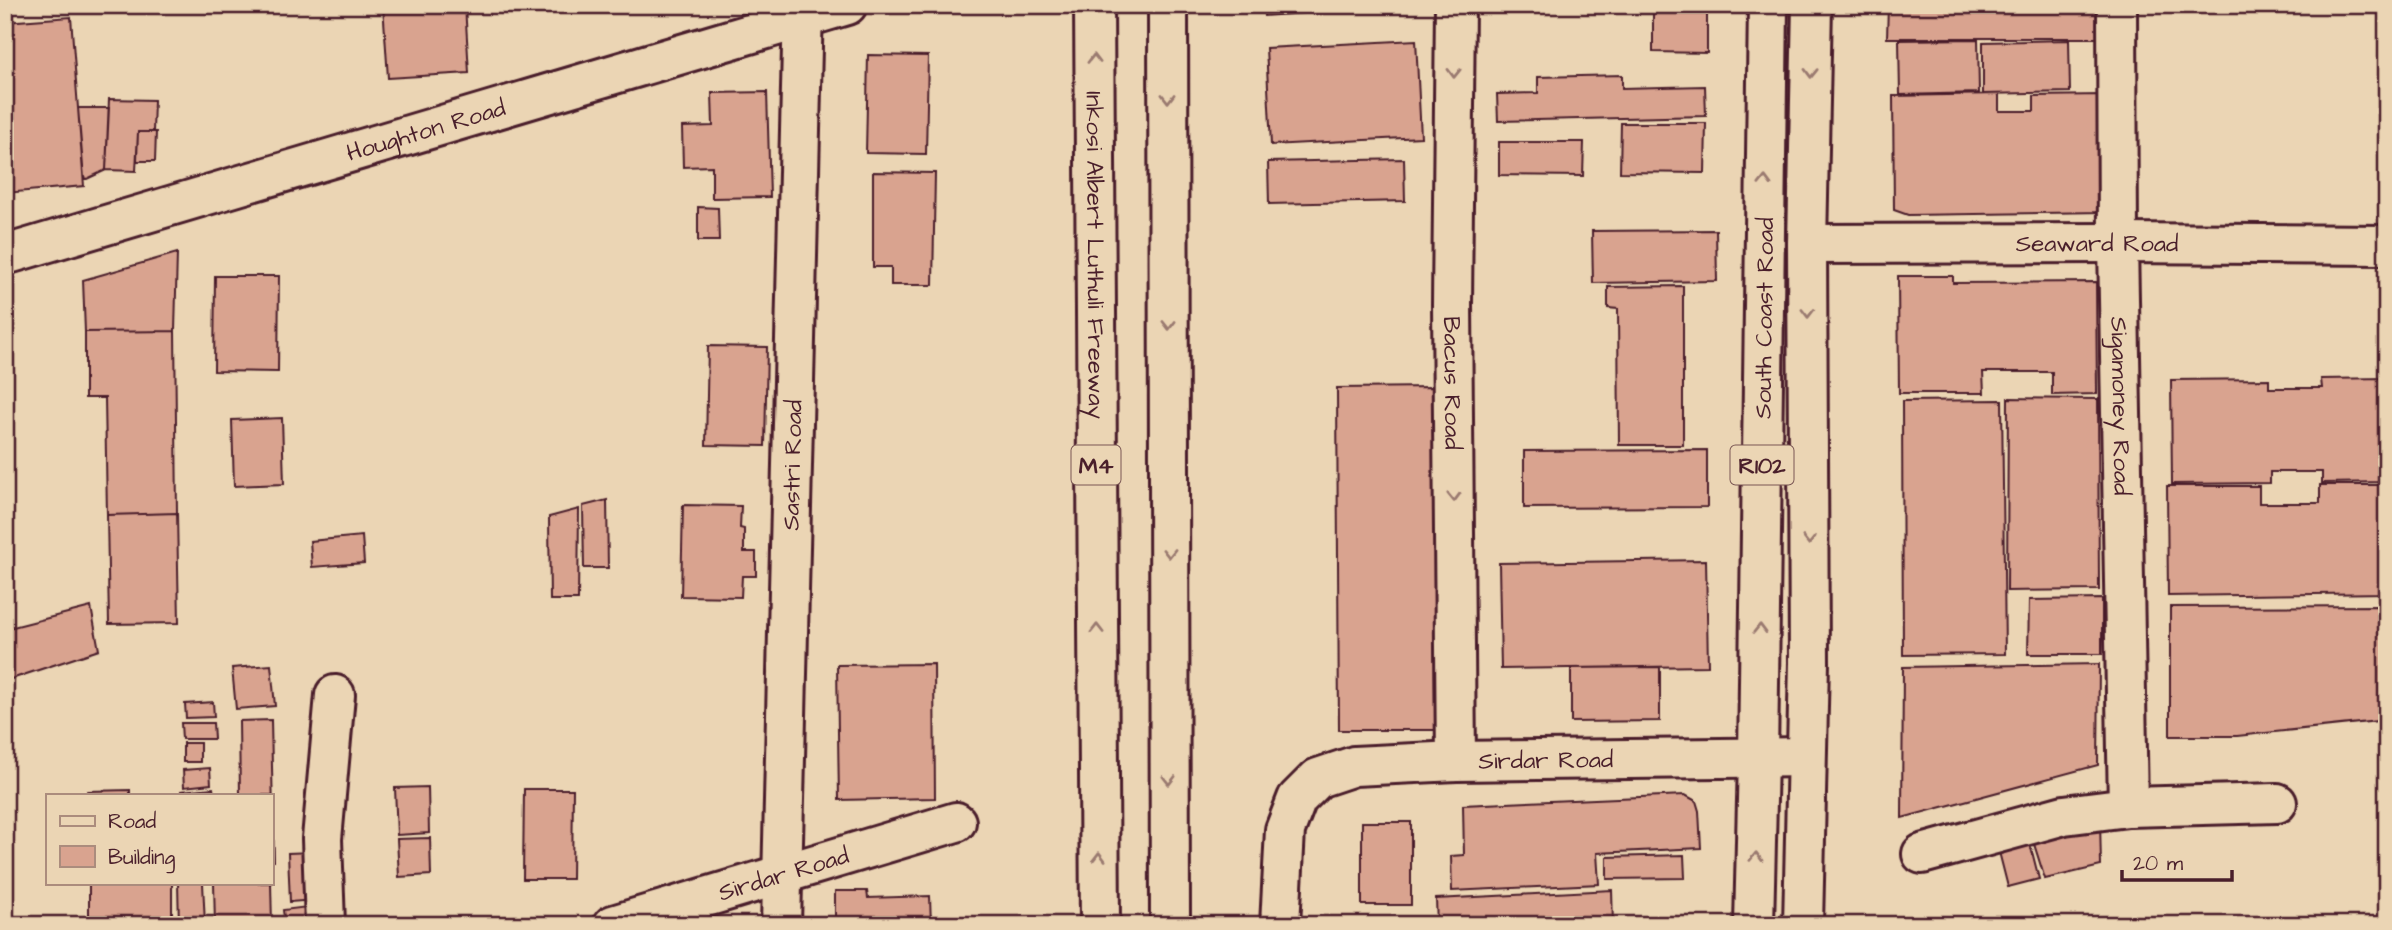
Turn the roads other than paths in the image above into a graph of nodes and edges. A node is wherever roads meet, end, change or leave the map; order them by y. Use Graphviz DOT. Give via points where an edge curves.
graph roads {
  1 [pos="847,5"];
  2 [pos="1094,5"];
  3 [pos="1168,5"];
  4 [pos="1455,5"];
  5 [pos="1768,5"];
  6 [pos="1812,5"];
  7 [pos="2117,5"];
  8 [pos="803,12"];
  9 [pos="2118,243"];
  10 [pos="1808,244"];
  11 [pos="2387,245"];
  12 [pos="5,255"];
  13 [pos="334,695"];
  14 [pos="1807,757"];
  15 [pos="1758,758"];
  16 [pos="1456,761"];
  17 [pos="2277,803"];
  18 [pos="2127,807"];
  19 [pos="956,822"];
  20 [pos="1922,854"];
  21 [pos="782,874"];
  22 [pos="325,925"];
  23 [pos="613,925"];
  24 [pos="781,925"];
  25 [pos="1100,925"];
  26 [pos="1170,925"];
  27 [pos="1280,925"];
  28 [pos="1754,925"];
  29 [pos="1803,925"];
  1 -- 8 [label="main road, Houghton Road"];
  25 -- 2 [label="main road, Inkosi Albert Luthuli Freeway / M4, one-way"];
  3 -- 26 [label="main road, one-way"];
  4 -- 16 [label="main road, Bacus Road, one-way"];
  15 -- 5 [label="main road, South Coast Road / R102, one-way"];
  6 -- 10 [label="main road, South Coast Road / R102, one-way"];
  7 -- 9 [label="main road, Sigamoney Road"];
  8 -- 12 [label="main road, Houghton Road"];
  8 -- 21 [label="main road, Sastri Road"];
  9 -- 10 [label="main road, Seaward Road"];
  9 -- 11 [label="main road, Seaward Road"];
  9 -- 18 [label="main road, Sigamoney Road"];
  10 -- 14 [label="main road, South Coast Road / R102, one-way"];
  13 -- 22 [label="main road" via="322,839"];
  14 -- 15 [label="main road, Sirdar Road"];
  14 -- 29 [label="main road, South Coast Road / R102"];
  15 -- 16 [label="main road, Sirdar Road"];
  28 -- 15 [label="main road, South Coast Road / R102, one-way"];
  16 -- 27 [label="main road, Sirdar Road" via="1354,766 1318,778 1297,799 1285,830"];
  17 -- 18 [label="main road"];
  18 -- 20 [label="main road" via="2064,815"];
  19 -- 21 [label="main road, Sirdar Road"];
  21 -- 23 [label="main road, Sirdar Road"];
  21 -- 24 [label="main road, Sastri Road"];
}
